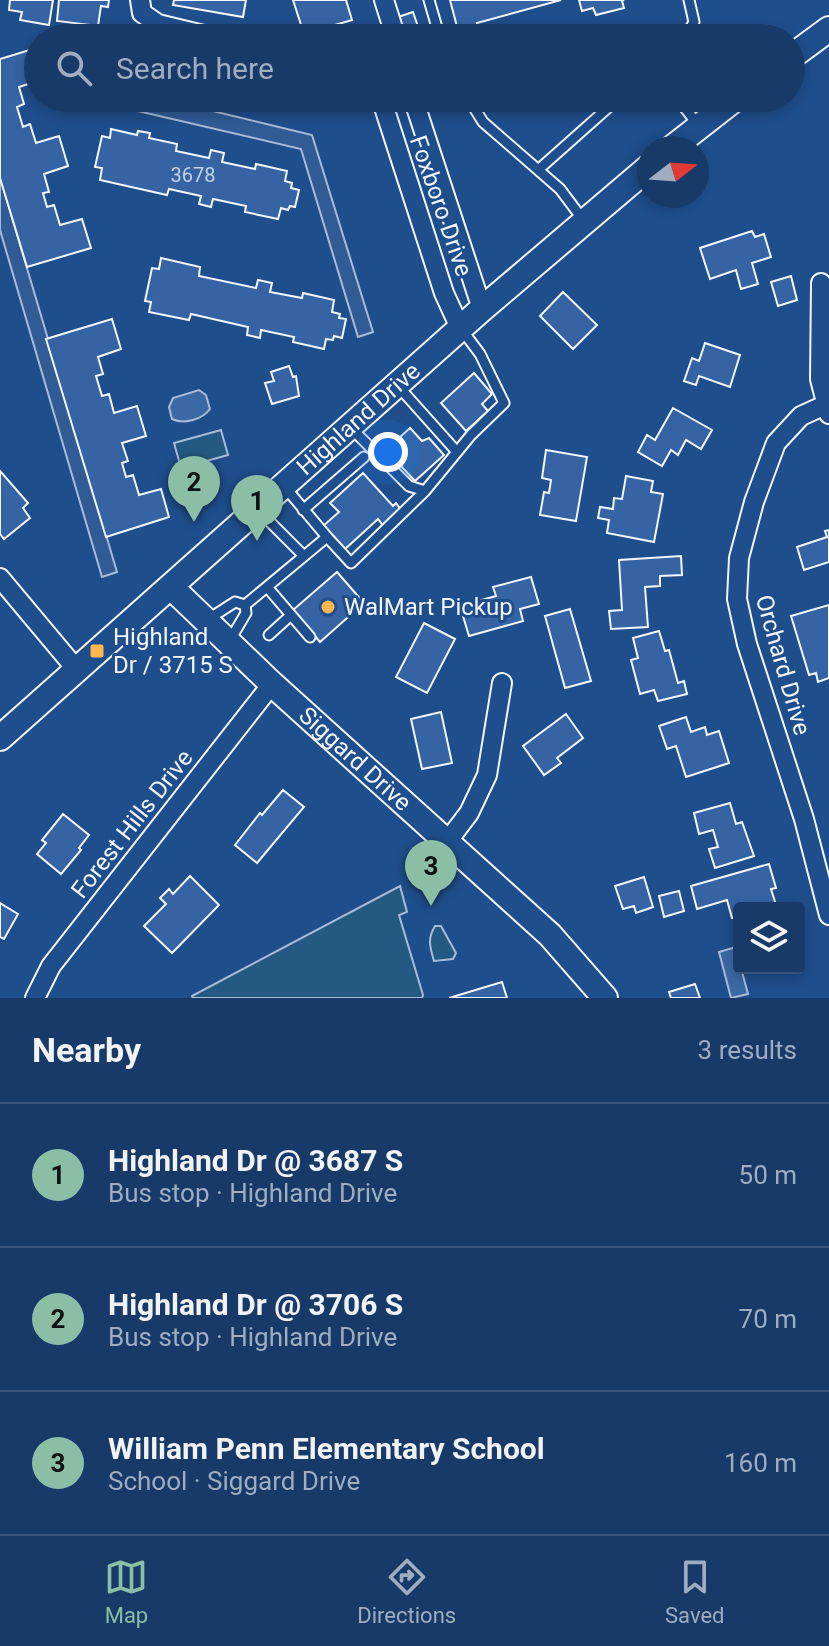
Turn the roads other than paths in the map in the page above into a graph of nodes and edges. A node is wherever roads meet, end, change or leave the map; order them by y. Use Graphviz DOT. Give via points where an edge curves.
graph roads {
  1 [pos="140,0"];
  2 [pos="384,0"];
  3 [pos="429,0"];
  4 [pos="689,0"];
  5 [pos="158,24"];
  6 [pos="392,24"];
  7 [pos="436,24"];
  8 [pos="693,24"];
  9 [pos="829,29"];
  10 [pos="805,47"];
  11 [pos="386,112"];
  12 [pos="418,112"];
  13 [pos="477,112"];
  14 [pos="603,112"];
  15 [pos="688,112"];
  16 [pos="718,112"];
  17 [pos="699,126"];
  18 [pos="687,136"];
  19 [pos="538,170"];
  20 [pos="637,177"];
  21 [pos="584,221"];
  22 [pos="821,283"];
  23 [pos="482,309"];
  24 [pos="460,328"];
  25 [pos="397,384"];
  26 [pos="827,410"];
  27 [pos="350,426"];
  28 [pos="457,452"];
  29 [pos="364,457"];
  30 [pos="284,486"];
  31 [pos="425,491"];
  32 [pos="257,509"];
  33 [pos="303,510"];
  34 [pos="327,537"];
  35 [pos="304,556"];
  36 [pos="0,578"];
  37 [pos="171,587"];
  38 [pos="267,587"];
  39 [pos="245,605"];
  40 [pos="291,615"];
  41 [pos="207,620"];
  42 [pos="269,635"];
  43 [pos="310,637"];
  44 [pos="230,642"];
  45 [pos="77,670"];
  46 [pos="502,683"];
  47 [pos="272,684"];
  48 [pos="0,738"];
  49 [pos="447,842"];
  50 [pos="829,915"];
  51 [pos="35,998"];
  52 [pos="605,998"];
  1 -- 5 [label="street" via="142,13"];
  2 -- 6 [label="street"];
  3 -- 7 [label="lane"];
  4 -- 8 [label="lane"];
  9 -- 10 [label="main road"];
  11 -- 24 [label="street, Foxboro Drive"];
  12 -- 23 [label="street, Foxboro Drive"];
  13 -- 19 [label="lane"];
  14 -- 19 [label="lane"];
  15 -- 17 [label="lane"];
  16 -- 17 [label="main road"];
  17 -- 18 [label="main road"];
  19 -- 21 [label="lane"];
  20 -- 21 [label="main road, Highland Drive"];
  21 -- 23 [label="main road, Highland Drive"];
  22 -- 26 [label="street" via="820,379"];
  23 -- 24 [label="main road, Highland Drive"];
  24 -- 25 [label="main road, Highland Drive"];
  24 -- 28 [label="lane" via="480,354 504,403"];
  25 -- 27 [label="main road, Highland Drive"];
  25 -- 28 [label="lane"];
  26 -- 50 [label="street, Orchard Drive" via="801,416 776,443 739,558 737,599"];
  27 -- 30 [label="main road, Highland Drive"];
  27 -- 31 [label="lane" via="409,486"];
  28 -- 31 [label="lane"];
  29 -- 33 [label="lane"];
  30 -- 32 [label="main road, Highland Drive"];
  30 -- 33 [label="lane"];
  31 -- 34 [label="lane" via="351,563"];
  32 -- 35 [label="lane"];
  32 -- 37 [label="main road, Highland Drive"];
  33 -- 34 [label="lane"];
  34 -- 35 [label="lane"];
  35 -- 38 [label="lane"];
  36 -- 45 [label="street"];
  37 -- 41 [label="main road, Siggard Drive"];
  37 -- 45 [label="main road, Highland Drive"];
  38 -- 39 [label="lane"];
  38 -- 40 [label="lane"];
  39 -- 41 [label="lane" via="235,602"];
  39 -- 44 [label="lane"];
  40 -- 42 [label="lane"];
  40 -- 43 [label="lane"];
  41 -- 44 [label="main road, Siggard Drive"];
  44 -- 47 [label="main road, Siggard Drive"];
  45 -- 48 [label="main road, Highland Drive"];
  46 -- 49 [label="street" via="487,775 469,813"];
  47 -- 49 [label="main road, Siggard Drive"];
  47 -- 51 [label="street, Forest Hills Drive" via="51,966"];
  49 -- 52 [label="main road, Siggard Drive" via="550,935"];
}
